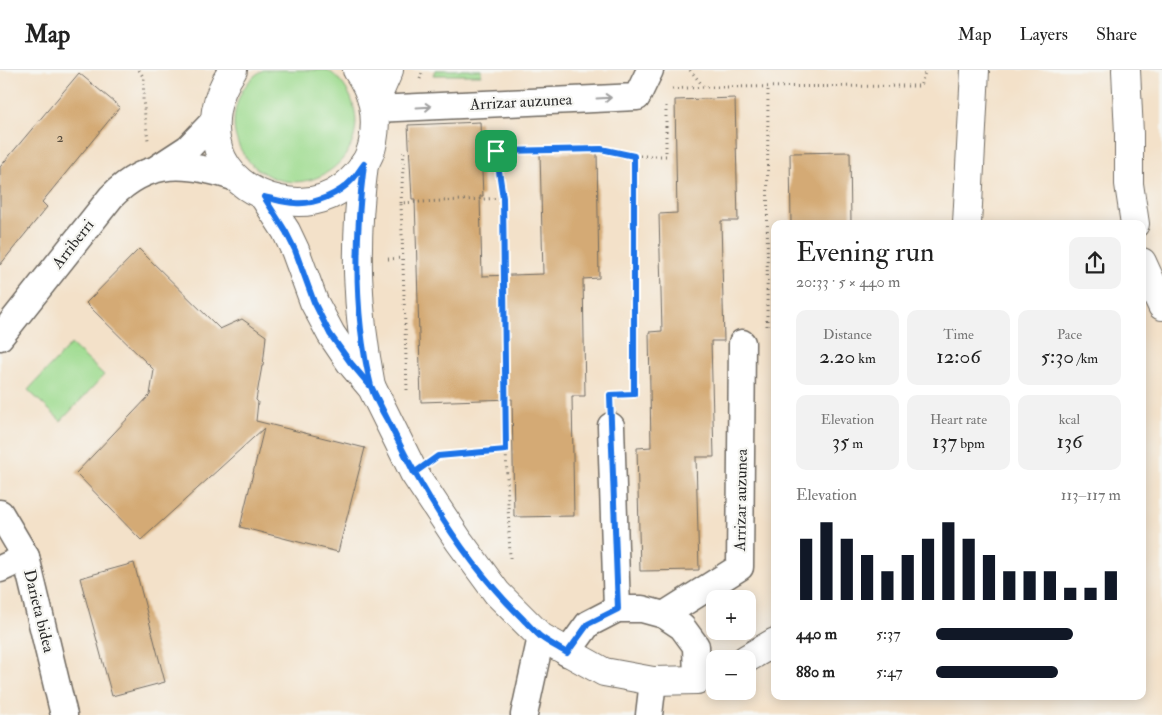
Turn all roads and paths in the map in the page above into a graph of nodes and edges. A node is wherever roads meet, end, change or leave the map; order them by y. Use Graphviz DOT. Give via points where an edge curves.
graph roads {
  1 [pos="139,70"];
  2 [pos="357,70"];
  3 [pos="389,70"];
  4 [pos="690,70"];
  5 [pos="926,70"];
  6 [pos="976,70"];
  7 [pos="1126,70"];
  8 [pos="220,76"];
  9 [pos="658,80"];
  10 [pos="704,87"];
  11 [pos="768,87"];
  12 [pos="666,99"];
  13 [pos="489,104"];
  14 [pos="374,106"];
  15 [pos="214,121"];
  16 [pos="496,151"];
  17 [pos="634,156"];
  18 [pos="364,164"];
  19 [pos="159,167"];
  20 [pos="236,178"];
  21 [pos="264,197"];
  22 [pos="503,198"];
  23 [pos="967,220"];
  24 [pos="1134,220"];
  25 [pos="1146,271"];
  26 [pos="1162,306"];
  27 [pos="0,337"];
  28 [pos="742,342"];
  29 [pos="372,388"];
  30 [pos="407,394"];
  31 [pos="611,426"];
  32 [pos="506,450"];
  33 [pos="414,473"];
  34 [pos="0,513"];
  35 [pos="26,558"];
  36 [pos="510,558"];
  37 [pos="0,568"];
  38 [pos="618,609"];
  39 [pos="664,615"];
  40 [pos="541,637"];
  41 [pos="771,644"];
  42 [pos="567,653"];
  43 [pos="756,653"];
  44 [pos="706,676"];
  45 [pos="653,682"];
  46 [pos="64,715"];
  47 [pos="524,715"];
  48 [pos="649,715"];
  1 -- 19 [label="path" via="144,78 146,135"];
  2 -- 14 [label="street, Arriberri" via="370,91"];
  3 -- 14 [label="street"];
  4 -- 10 [label="path"];
  5 -- 11 [label="path" via="920,86"];
  6 -- 23 [label="street"];
  7 -- 24 [label="street" via="1129,184"];
  8 -- 15 [label="street, Arriberri"];
  9 -- 10 [label="path"];
  13 -- 9 [label="street, Arrizar auzunea, one-way" via="637,96"];
  10 -- 11 [label="path"];
  11 -- 28 [label="path" via="767,334"];
  12 -- 17 [label="path" via="666,156"];
  14 -- 13 [label="street, Arrizar auzunea, one-way"];
  13 -- 16 [label="path"];
  14 -- 18 [label="street, Arriberri" via="376,128"];
  15 -- 19 [label="street, Arriberri" via="188,148"];
  15 -- 20 [label="street, Arriberri" via="224,164"];
  16 -- 17 [label="path" via="601,149"];
  16 -- 22 [label="path"];
  17 -- 31 [label="path" via="634,394 610,395"];
  18 -- 21 [label="street, Arriberri" via="340,190 312,202 296,204"];
  18 -- 29 [label="street" via="357,275 364,350"];
  19 -- 20 [label="street, Arriberri" via="198,168"];
  19 -- 27 [label="street, Arriberri" via="121,186"];
  20 -- 21 [label="street, Arriberri"];
  21 -- 29 [label="street" via="295,250 330,334"];
  22 -- 30 [label="path" via="401,203"];
  22 -- 32 [label="path"];
  25 -- 26 [label="street"];
  28 -- 39 [label="street, Arrizar auzunea" via="740,567"];
  29 -- 33 [label="street"];
  31 -- 38 [label="street"];
  32 -- 33 [label="path" via="438,456"];
  32 -- 36 [label="path"];
  33 -- 40 [label="street" via="497,593"];
  34 -- 35 [label="street, Darieta bidea"];
  35 -- 37 [label="street"];
  35 -- 46 [label="street, Darieta bidea"];
  38 -- 39 [label="street" via="642,609"];
  38 -- 42 [label="street" via="588,624"];
  39 -- 44 [label="street" via="682,627 696,646"];
  40 -- 42 [label="street"];
  40 -- 47 [label="street"];
  41 -- 43 [label="street"];
  42 -- 45 [label="street" via="604,672"];
  44 -- 45 [label="street"];
  45 -- 48 [label="street"];
}
